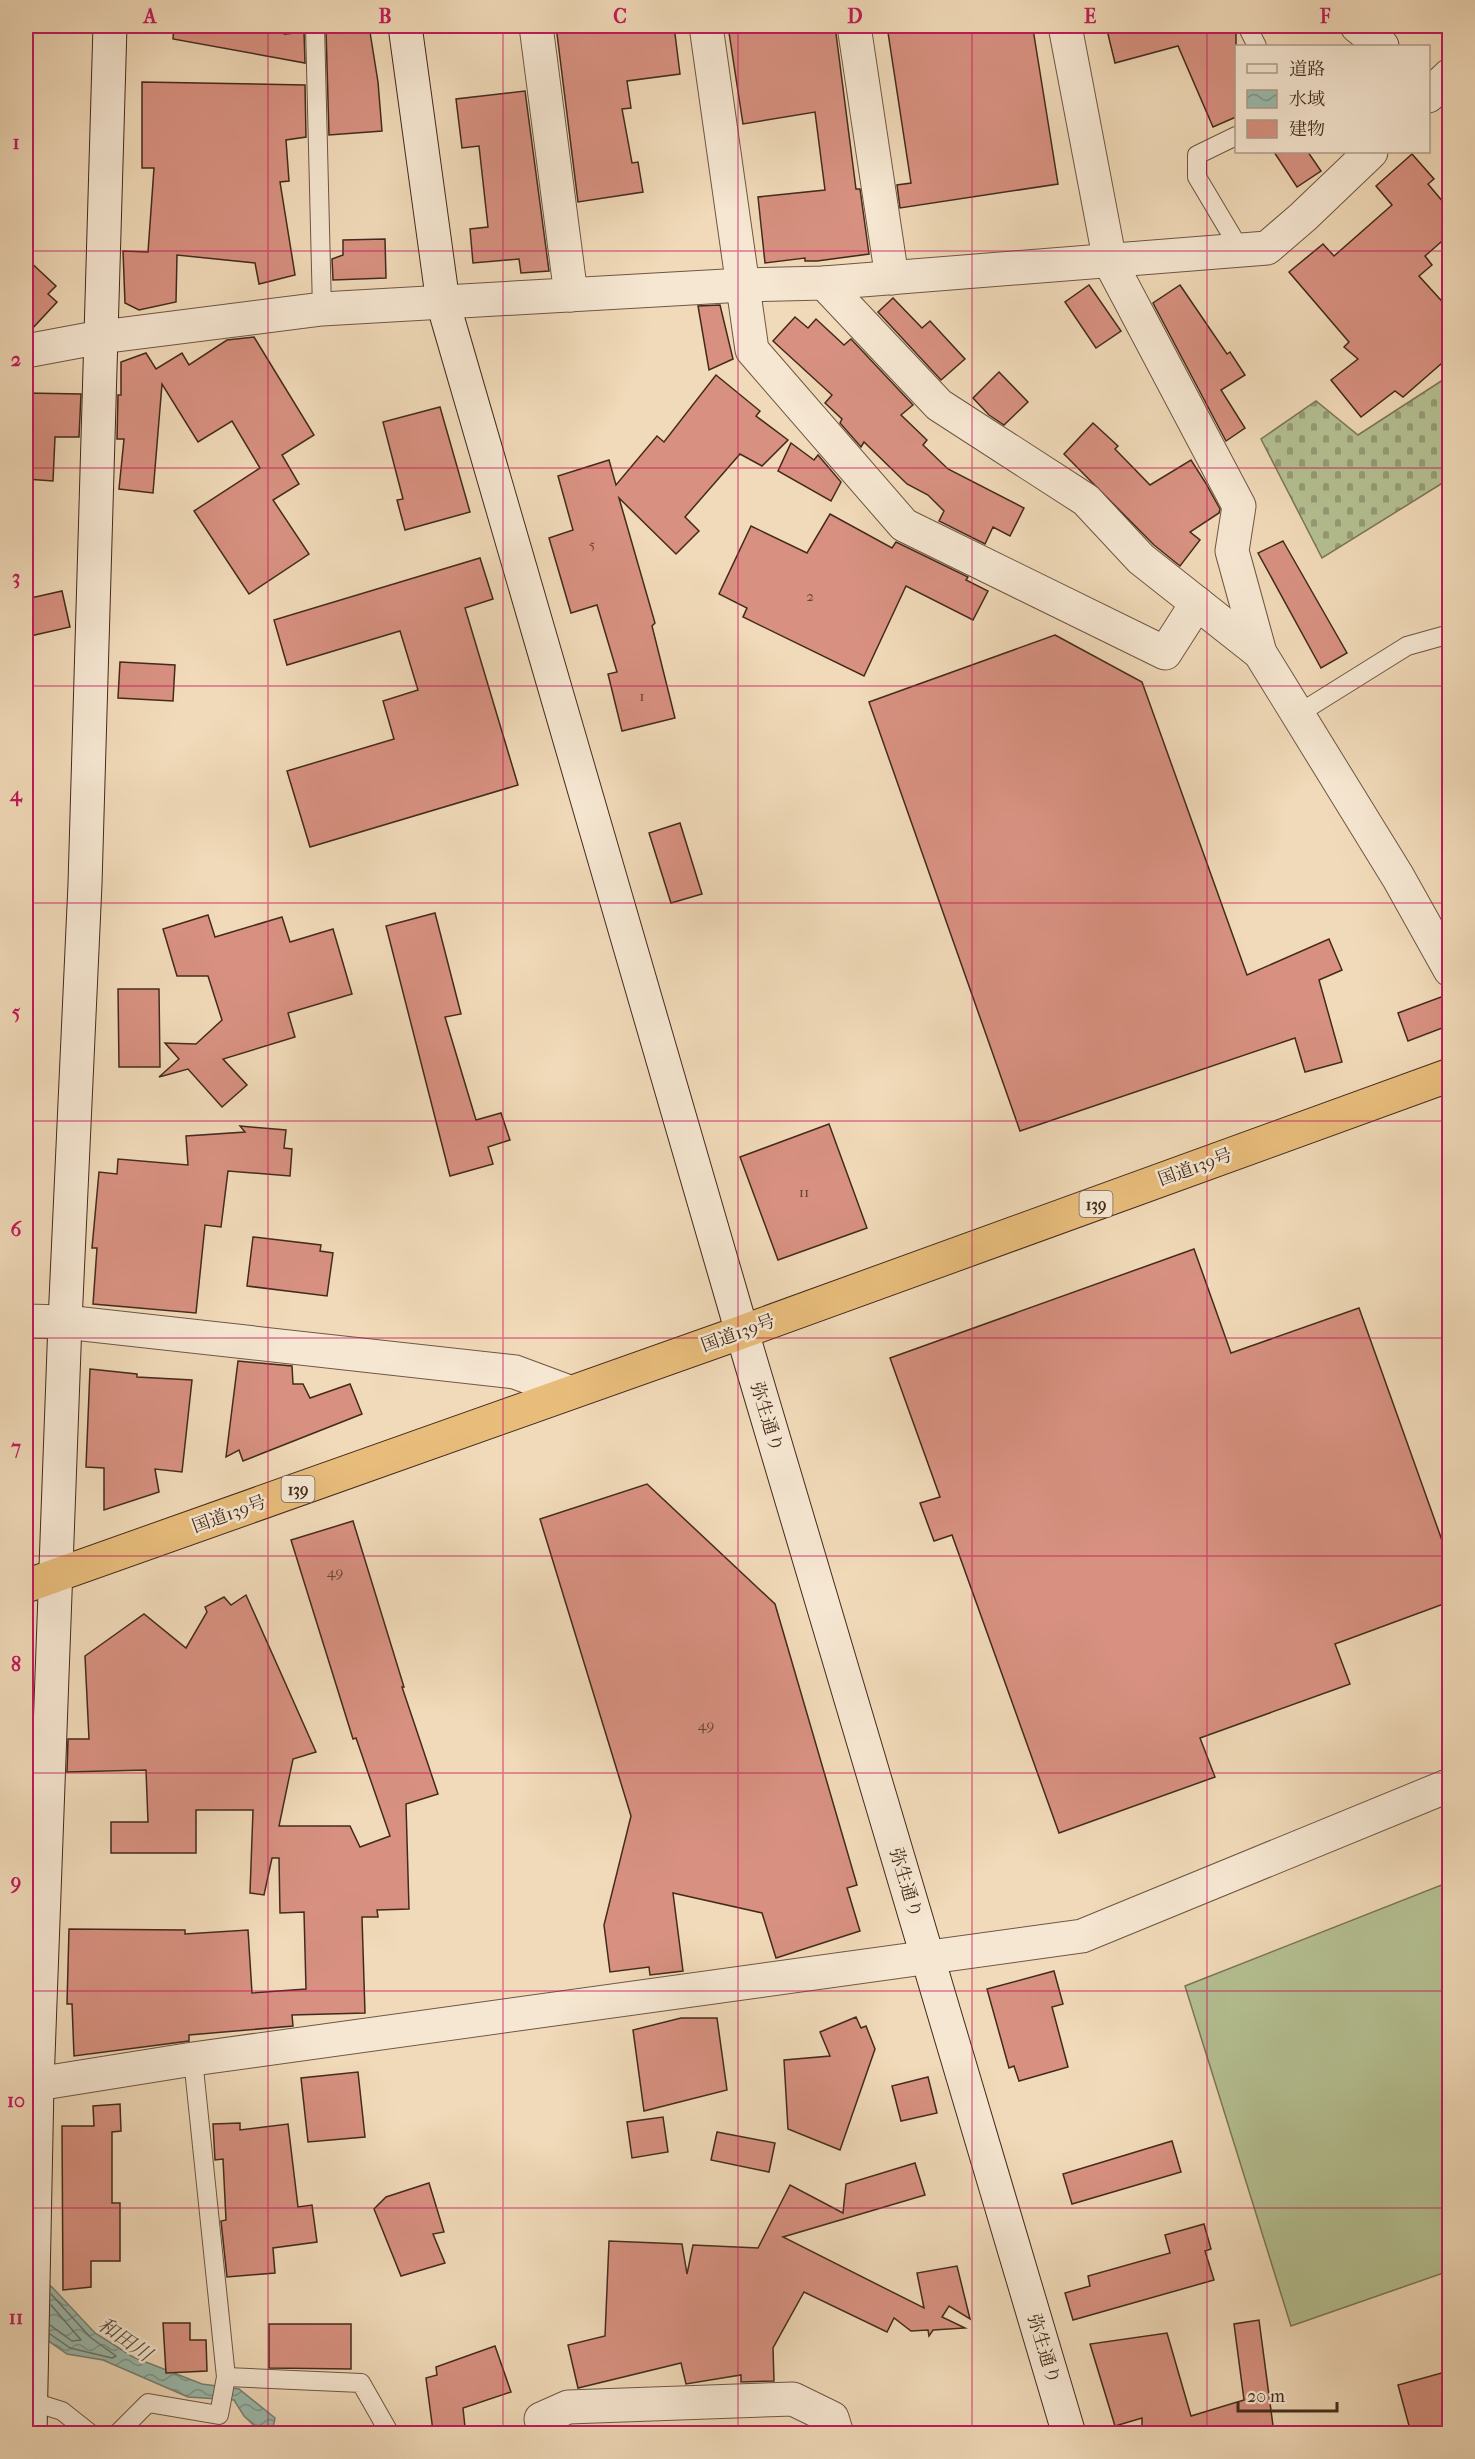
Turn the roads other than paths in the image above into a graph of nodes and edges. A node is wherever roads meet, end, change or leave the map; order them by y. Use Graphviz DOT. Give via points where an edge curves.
graph roads {
  1 [pos="110,26"];
  2 [pos="315,26"];
  3 [pos="405,26"];
  4 [pos="536,26"];
  5 [pos="706,26"];
  6 [pos="854,26"];
  7 [pos="1065,26"];
  8 [pos="1247,26"];
  9 [pos="1256,45"];
  10 [pos="1449,75"];
  11 [pos="1430,94"];
  12 [pos="1235,136"];
  13 [pos="1370,153"];
  14 [pos="1241,251"];
  15 [pos="1110,262"];
  16 [pos="892,278"];
  17 [pos="824,283"];
  18 [pos="742,285"];
  19 [pos="571,295"];
  20 [pos="443,303"];
  21 [pos="322,309"];
  22 [pos="101,337"];
  23 [pos="26,351"];
  24 [pos="1197,603"];
  25 [pos="1449,634"];
  26 [pos="1260,653"];
  27 [pos="1298,714"];
  28 [pos="1449,970"];
  29 [pos="1449,1075"];
  30 [pos="26,1321"];
  31 [pos="65,1322"];
  32 [pos="742,1332"];
  33 [pos="569,1392"];
  34 [pos="56,1576"];
  35 [pos="26,1586"];
  36 [pos="1449,1785"];
  37 [pos="928,1959"];
  38 [pos="193,2059"];
  39 [pos="31,2081"];
  40 [pos="29,2378"];
  41 [pos="225,2379"];
  42 [pos="30,2433"];
  43 [pos="91,2433"];
  44 [pos="117,2433"];
  45 [pos="390,2433"];
  46 [pos="545,2433"];
  47 [pos="837,2433"];
  48 [pos="1070,2433"];
  1 -- 22 [label="street"];
  2 -- 21 [label="lane"];
  3 -- 20 [label="street, 弥生通り"];
  4 -- 19 [label="street"];
  5 -- 18 [label="street"];
  6 -- 16 [label="street"];
  7 -- 15 [label="street"];
  8 -- 9 [label="lane"];
  10 -- 11 [label="street"];
  12 -- 14 [label="lane" via="1197,155 1197,177"];
  13 -- 14 [label="street" via="1304,218 1267,248"];
  14 -- 15 [label="street"];
  15 -- 16 [label="street"];
  15 -- 26 [label="street" via="1239,506 1232,552"];
  16 -- 17 [label="street"];
  17 -- 18 [label="street"];
  17 -- 24 [label="street" via="939,405 1086,500 1141,559"];
  18 -- 19 [label="street"];
  18 -- 24 [label="street" via="752,350 904,525 1165,653"];
  19 -- 20 [label="street"];
  20 -- 21 [label="street"];
  20 -- 32 [label="street, 弥生通り"];
  21 -- 22 [label="street"];
  22 -- 23 [label="street"];
  22 -- 31 [label="street" via="85,884"];
  24 -- 26 [label="street"];
  25 -- 27 [label="lane" via="1407,646"];
  26 -- 27 [label="street"];
  27 -- 28 [label="street" via="1398,877"];
  29 -- 32 [label="highway, 国道139号 / 139"];
  30 -- 31 [label="street"];
  31 -- 33 [label="street" via="515,1372"];
  31 -- 34 [label="street"];
  32 -- 33 [label="highway, 国道139号 / 139"];
  32 -- 37 [label="street, 弥生通り"];
  33 -- 34 [label="highway, 国道139号 / 139"];
  34 -- 35 [label="highway, 国道139号 / 139"];
  34 -- 39 [label="street"];
  36 -- 37 [label="street" via="1082,1936"];
  37 -- 38 [label="street"];
  37 -- 48 [label="street, 弥生通り"];
  38 -- 39 [label="street"];
  38 -- 41 [label="lane"];
  39 -- 40 [label="street"];
  40 -- 42 [label="street"];
  40 -- 43 [label="lane"];
  41 -- 44 [label="lane" via="219,2415 148,2403"];
  41 -- 45 [label="lane" via="361,2383"];
  46 -- 47 [label="street" via="541,2419 568,2407 793,2399 832,2418"];
}
